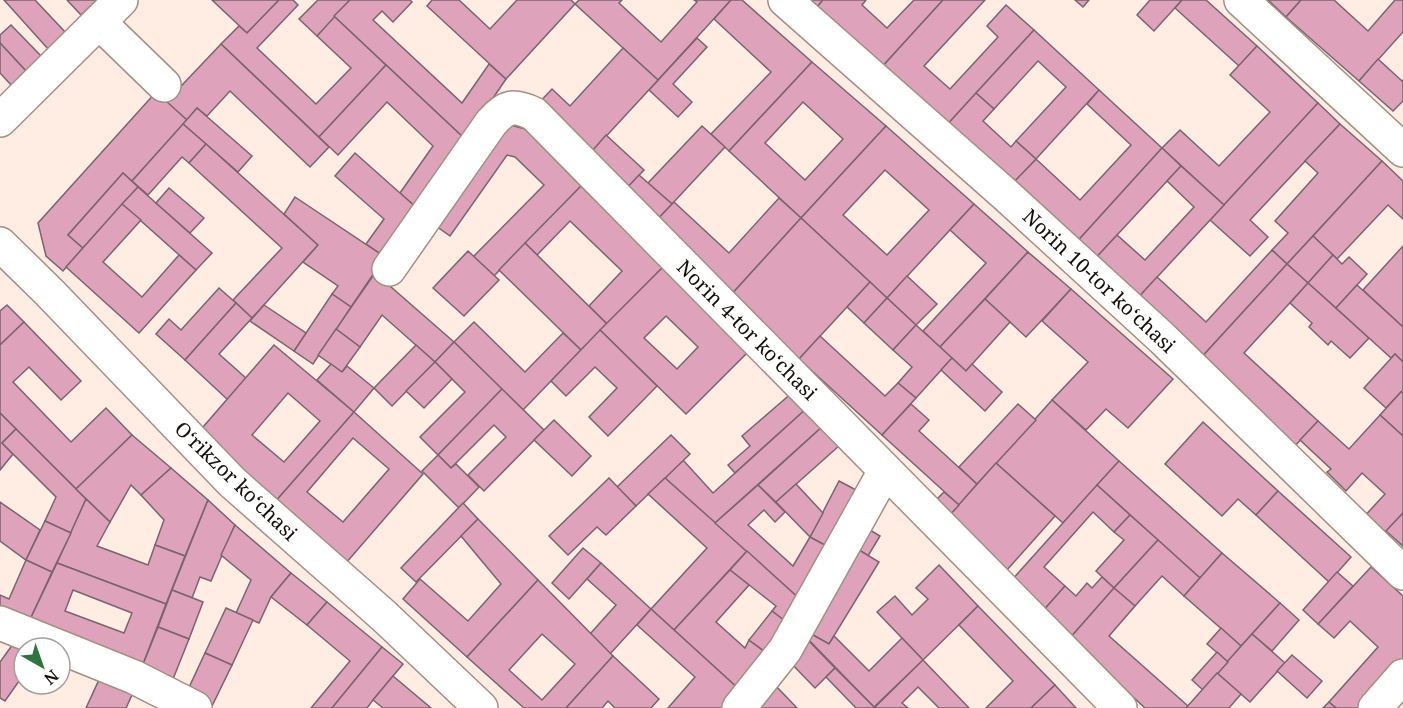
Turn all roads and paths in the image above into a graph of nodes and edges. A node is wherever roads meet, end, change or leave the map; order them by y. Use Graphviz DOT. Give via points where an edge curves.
graph roads {
  1 [pos="785,0"];
  2 [pos="1241,0"];
  3 [pos="110,11"];
  4 [pos="164,85"];
  5 [pos="0,120"];
  6 [pos="1403,150"];
  7 [pos="0,244"];
  8 [pos="390,268"];
  9 [pos="885,471"];
  10 [pos="1403,573"];
  11 [pos="0,623"];
  12 [pos="1403,676"];
  13 [pos="195,708"];
  14 [pos="481,708"];
  15 [pos="739,708"];
  16 [pos="1120,708"];
  17 [pos="1375,708"];
  1 -- 10 [label="street, Norin 10-tor koʻchasi" via="1162,338"];
  2 -- 6 [label="street"];
  3 -- 4 [label="street"];
  3 -- 5 [label="street"];
  7 -- 14 [label="street, Oʻrikzor koʻchasi" via="232,482"];
  8 -- 9 [label="street, Norin 4-tor koʻchasi" via="491,123 502,110 518,107 534,114"];
  9 -- 15 [label="street" via="794,636"];
  9 -- 16 [label="street, Norin 4-tor koʻchasi"];
  11 -- 13 [label="street" via="134,677"];
  12 -- 17 [label="street"];
}
